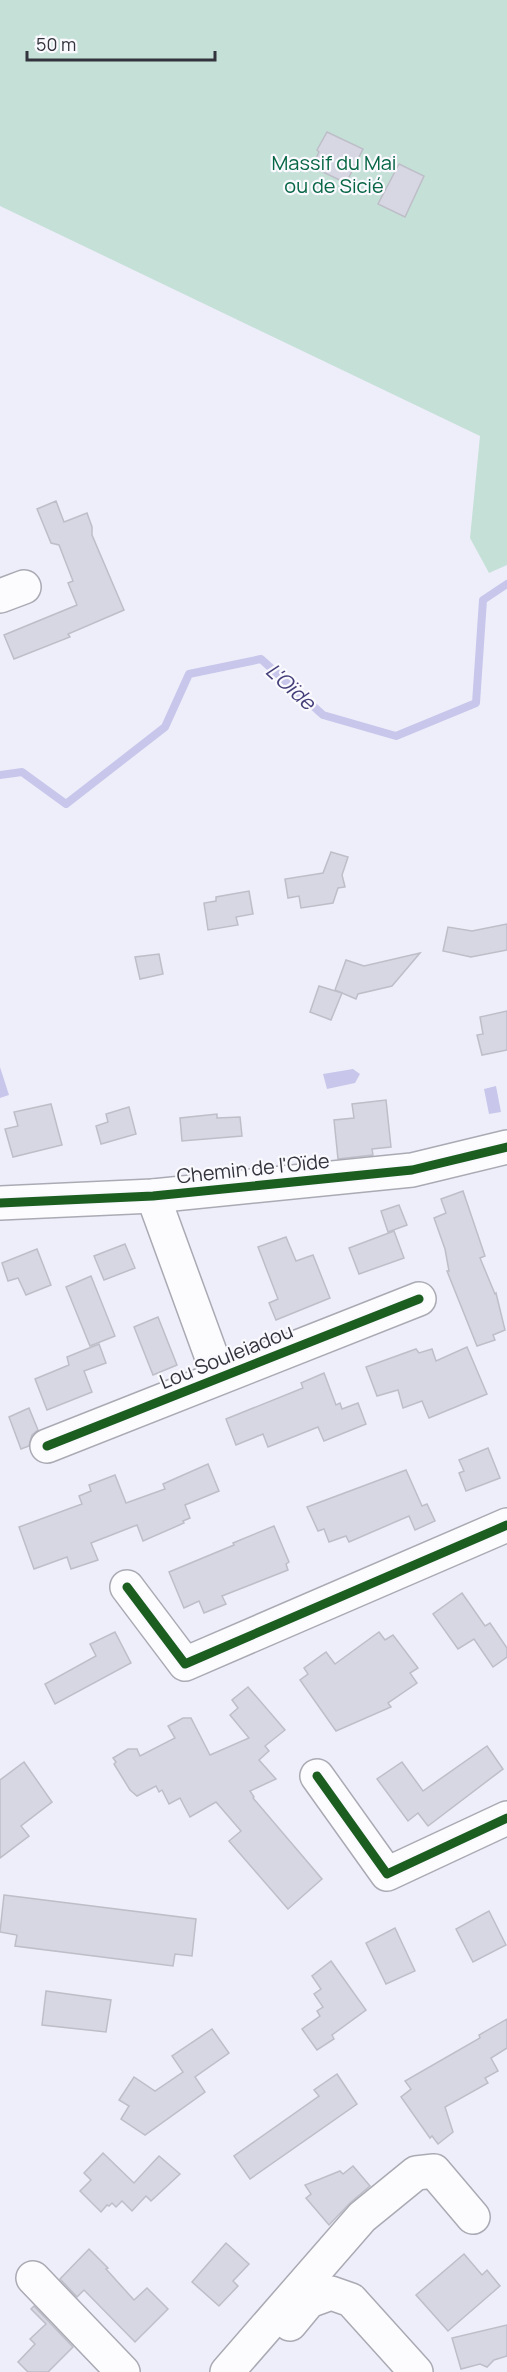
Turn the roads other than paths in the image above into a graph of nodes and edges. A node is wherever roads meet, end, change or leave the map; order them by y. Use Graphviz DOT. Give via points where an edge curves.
graph roads {
  1 [pos="507,1147"];
  2 [pos="153,1196"];
  3 [pos="0,1203"];
  4 [pos="418,1299"];
  5 [pos="219,1377"];
  6 [pos="47,1446"];
  7 [pos="507,1524"];
  8 [pos="127,1587"];
  9 [pos="317,1776"];
  10 [pos="507,1818"];
  11 [pos="473,2217"];
  12 [pos="33,2278"];
  13 [pos="123,2372"];
  14 [pos="227,2372"];
  15 [pos="251,2372"];
  16 [pos="416,2372"];
  1 -- 2 [label="street, Chemin de l'Oïde" via="412,1170"];
  2 -- 3 [label="street, Chemin de l'Oïde"];
  2 -- 5 [label="street, Lou Souleiadou"];
  4 -- 5 [label="street, Lou Souleiadou"];
  5 -- 6 [label="street, Lou Souleiadou"];
  7 -- 8 [label="street" via="185,1664"];
  9 -- 10 [label="street" via="387,1874"];
  11 -- 14 [label="street" via="434,2171 416,2173 362,2217"];
  12 -- 13 [label="street"];
  15 -- 16 [label="street" via="309,2301 331,2293 351,2300"];
}
